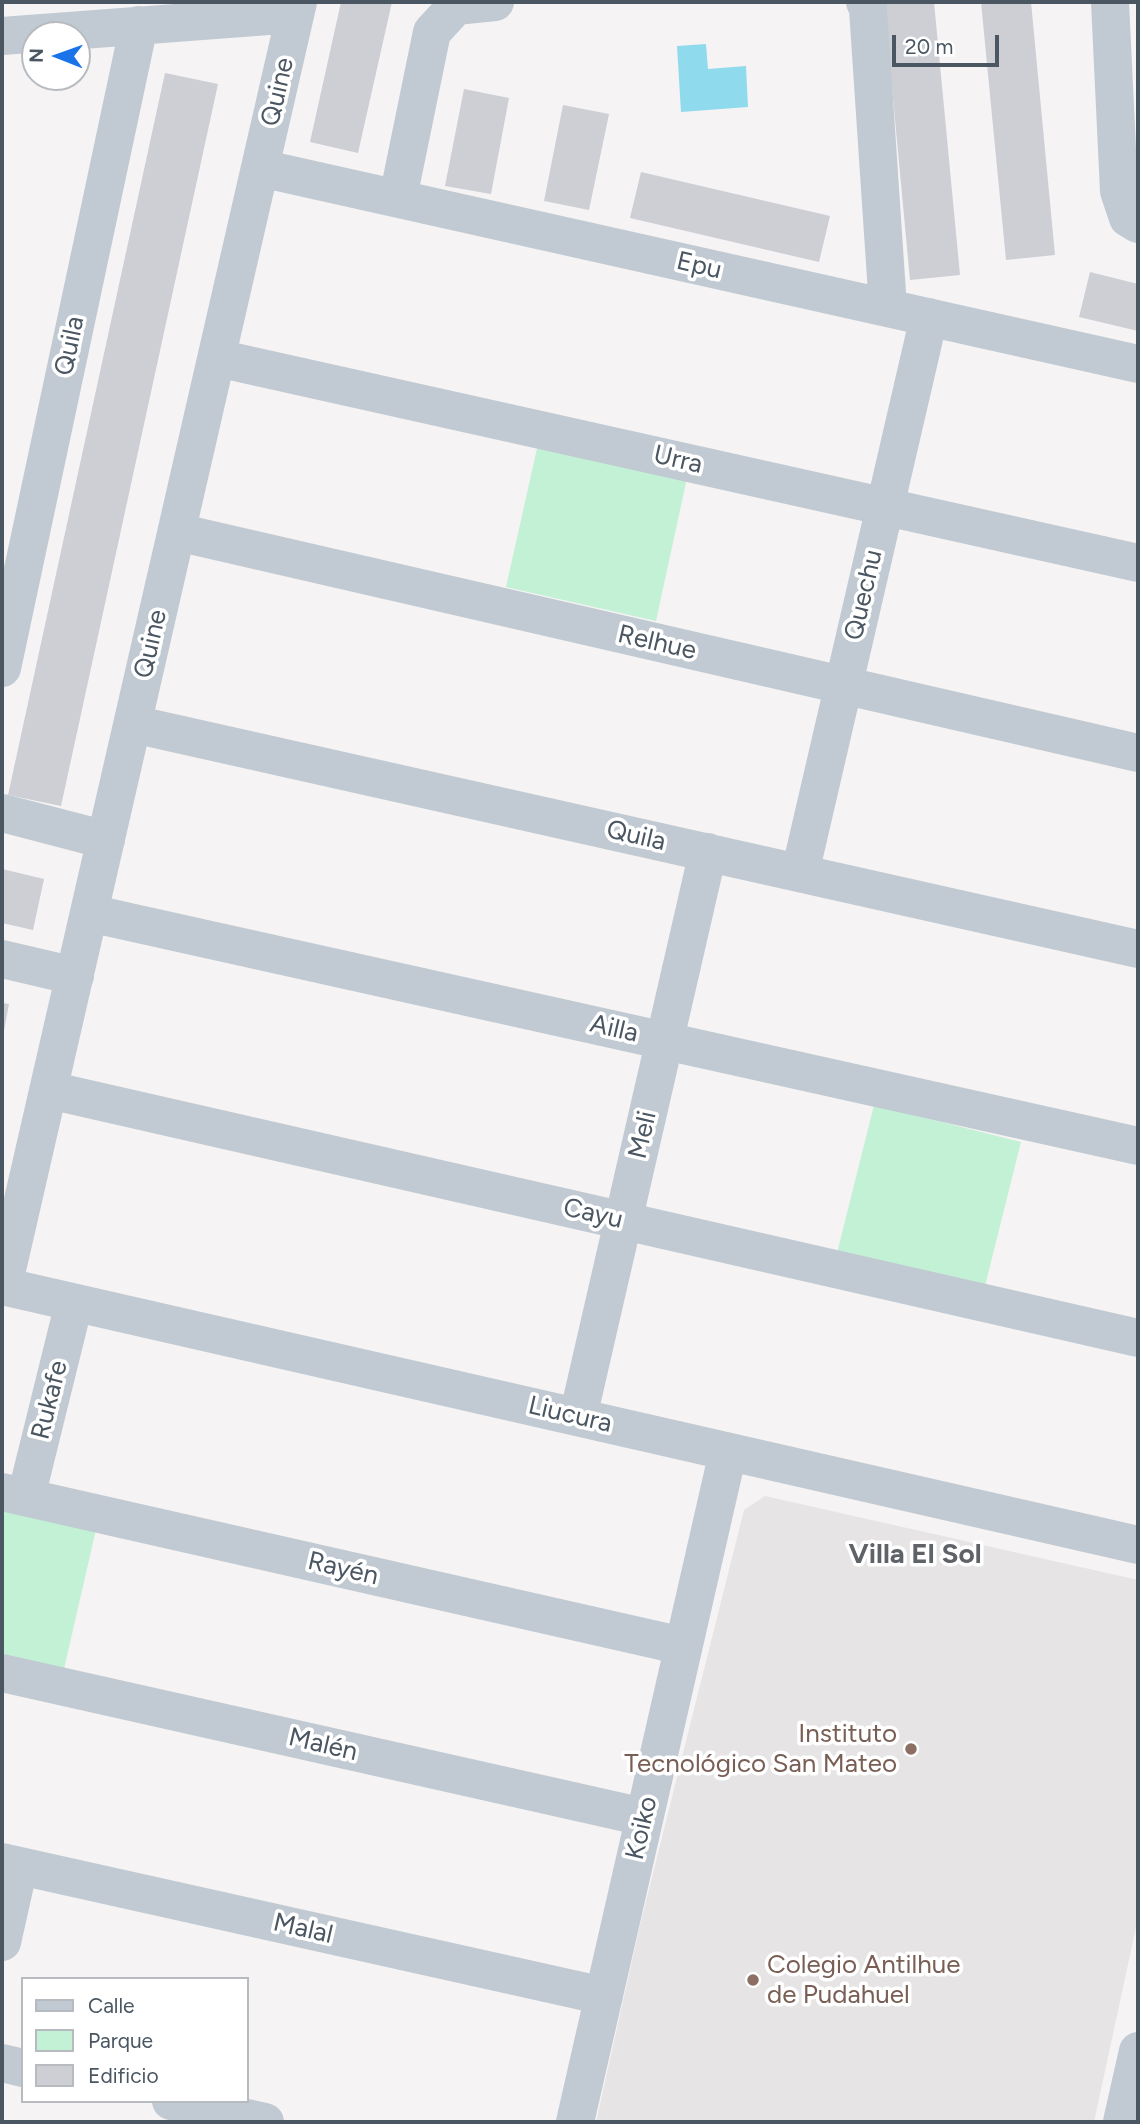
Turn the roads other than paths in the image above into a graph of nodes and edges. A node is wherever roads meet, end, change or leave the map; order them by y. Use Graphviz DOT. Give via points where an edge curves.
graph roads {
  1 [pos="495,2"];
  2 [pos="865,2"];
  3 [pos="1110,2"];
  4 [pos="297,8"];
  5 [pos="139,25"];
  6 [pos="2,36"];
  7 [pos="260,167"];
  8 [pos="398,198"];
  9 [pos="1138,224"];
  10 [pos="888,308"];
  11 [pos="929,317"];
  12 [pos="217,358"];
  13 [pos="1138,364"];
  14 [pos="885,506"];
  15 [pos="177,532"];
  16 [pos="1138,563"];
  17 [pos="2,668"];
  18 [pos="843,685"];
  19 [pos="133,724"];
  20 [pos="1138,753"];
  21 [pos="2,813"];
  22 [pos="106,840"];
  23 [pos="708,852"];
  24 [pos="800,873"];
  25 [pos="89,913"];
  26 [pos="1138,949"];
  27 [pos="2,959"];
  28 [pos="75,975"];
  29 [pos="665,1041"];
  30 [pos="49,1090"];
  31 [pos="1138,1146"];
  32 [pos="624,1221"];
  33 [pos="3,1287"];
  34 [pos="74,1303"];
  35 [pos="1138,1338"];
  36 [pos="578,1417"];
  37 [pos="728,1451"];
  38 [pos="14,1494"];
  39 [pos="1138,1545"];
  40 [pos="683,1646"];
  41 [pos="2,1673"];
  42 [pos="644,1817"];
  43 [pos="10,1864"];
  44 [pos="2,1941"];
  45 [pos="604,1996"];
  46 [pos="1138,2051"];
  47 [pos="2,2063"];
  48 [pos="21,2068"];
  49 [pos="180,2103"];
  50 [pos="1129,2110"];
  51 [pos="265,2122"];
  52 [pos="575,2122"];
  1 -- 8 [label="street" via="456,6 432,32"];
  2 -- 10 [label="street"];
  3 -- 9 [label="street" via="1119,191 1128,218"];
  4 -- 5 [label="street"];
  4 -- 7 [label="street, Quine"];
  5 -- 6 [label="street"];
  5 -- 17 [label="street, Quila"];
  7 -- 8 [label="street, Epu"];
  7 -- 12 [label="street, Quine"];
  8 -- 10 [label="street, Epu"];
  10 -- 11 [label="street, Epu"];
  11 -- 13 [label="street, Epu"];
  11 -- 14 [label="street, Quechu"];
  12 -- 14 [label="street, Urra"];
  12 -- 15 [label="street, Quine"];
  14 -- 16 [label="street, Urra"];
  14 -- 18 [label="street, Quechu"];
  15 -- 18 [label="street, Relhue"];
  15 -- 19 [label="street, Quine"];
  18 -- 20 [label="street, Relhue"];
  18 -- 24 [label="street, Quechu"];
  19 -- 22 [label="street, Quine"];
  19 -- 23 [label="street, Quila"];
  21 -- 22 [label="street"];
  22 -- 25 [label="street, Quine"];
  23 -- 24 [label="street, Quila"];
  23 -- 29 [label="street, Meli"];
  24 -- 26 [label="street, Quila"];
  25 -- 28 [label="street, Quine"];
  25 -- 29 [label="street, Ailla"];
  27 -- 28 [label="street"];
  28 -- 30 [label="street, Quine"];
  29 -- 31 [label="street, Ailla"];
  29 -- 32 [label="street, Meli"];
  30 -- 32 [label="street, Cayu"];
  30 -- 33 [label="street, Quine"];
  32 -- 35 [label="street, Cayu"];
  32 -- 36 [label="street, Meli"];
  33 -- 34 [label="street, Liucura"];
  34 -- 36 [label="street, Liucura"];
  34 -- 38 [label="street, Rukafe"];
  36 -- 37 [label="street, Liucura"];
  37 -- 39 [label="street, Liucura"];
  37 -- 40 [label="street, Koiko"];
  38 -- 40 [label="street, Rayén"];
  40 -- 42 [label="street, Koiko"];
  41 -- 42 [label="street, Malén"];
  42 -- 45 [label="street, Koiko"];
  43 -- 44 [label="street"];
  43 -- 45 [label="street, Malal"];
  45 -- 52 [label="street, Koiko"];
  46 -- 50 [label="street"];
  47 -- 48 [label="street"];
  49 -- 51 [label="street"];
}
